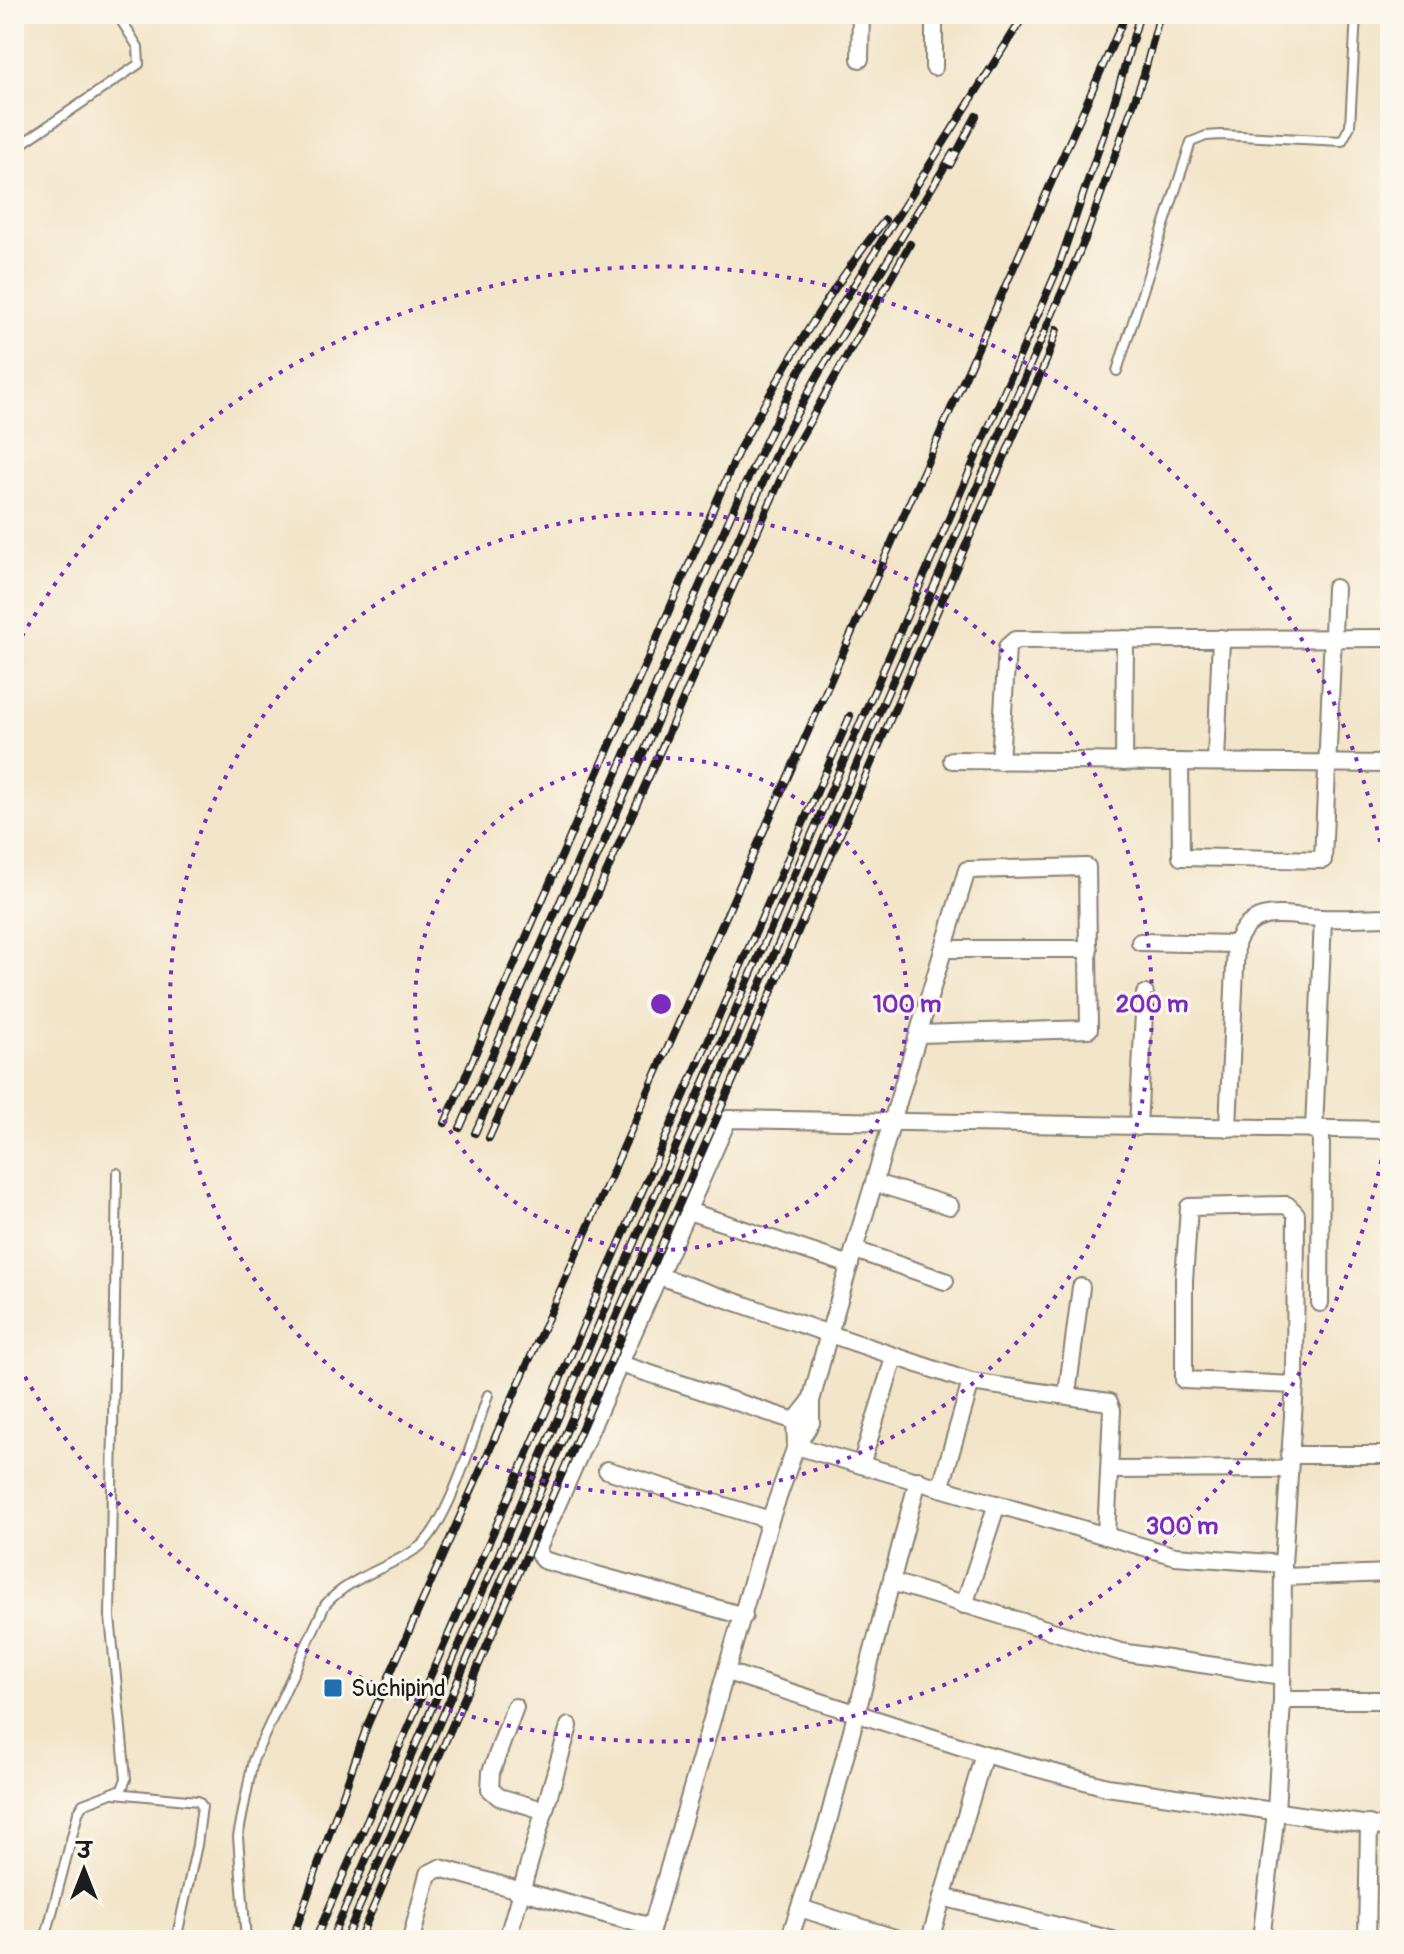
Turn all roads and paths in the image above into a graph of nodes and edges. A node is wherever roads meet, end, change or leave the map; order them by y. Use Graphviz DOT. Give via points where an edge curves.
graph roads {
  1 [pos="117,14"];
  2 [pos="861,14"];
  3 [pos="934,14"];
  4 [pos="1356,14"];
  5 [pos="860,59"];
  6 [pos="934,67"];
  7 [pos="14,149"];
  8 [pos="1117,371"];
  9 [pos="1335,588"];
  10 [pos="1334,637"];
  11 [pos="1221,638"];
  12 [pos="1390,638"];
  13 [pos="1125,639"];
  14 [pos="952,760"];
  15 [pos="1000,761"];
  16 [pos="1124,762"];
  17 [pos="1180,762"];
  18 [pos="1216,762"];
  19 [pos="1329,763"];
  20 [pos="1390,764"];
  21 [pos="1390,917"];
  22 [pos="1323,919"];
  23 [pos="1140,942"];
  24 [pos="1236,944"];
  25 [pos="943,949"];
  26 [pos="1089,949"];
  27 [pos="1145,994"];
  28 [pos="918,1034"];
  29 [pos="892,1122"];
  30 [pos="1138,1127"];
  31 [pos="1228,1128"];
  32 [pos="1318,1130"];
  33 [pos="1390,1130"];
  34 [pos="117,1173"];
  35 [pos="875,1183"];
  36 [pos="950,1206"];
  37 [pos="685,1210"];
  38 [pos="852,1258"];
  39 [pos="656,1275"];
  40 [pos="945,1281"];
  41 [pos="1081,1287"];
  42 [pos="1320,1303"];
  43 [pos="828,1337"];
  44 [pos="894,1358"];
  45 [pos="617,1363"];
  46 [pos="971,1382"];
  47 [pos="1295,1385"];
  48 [pos="1067,1394"];
  49 [pos="488,1395"];
  50 [pos="811,1401"];
  51 [pos="795,1421"];
  52 [pos="796,1446"];
  53 [pos="1390,1455"];
  54 [pos="1289,1462"];
  55 [pos="861,1465"];
  56 [pos="607,1470"];
  57 [pos="1111,1470"];
  58 [pos="918,1480"];
  59 [pos="941,1486"];
  60 [pos="997,1504"];
  61 [pos="770,1520"];
  62 [pos="1106,1536"];
  63 [pos="1283,1570"];
  64 [pos="1390,1573"];
  65 [pos="892,1582"];
  66 [pos="964,1605"];
  67 [pos="744,1616"];
  68 [pos="727,1672"];
  69 [pos="1282,1676"];
  70 [pos="1282,1700"];
  71 [pos="1390,1700"];
  72 [pos="515,1707"];
  73 [pos="857,1715"];
  74 [pos="569,1726"];
  75 [pos="984,1754"];
  76 [pos="115,1793"];
  77 [pos="543,1810"];
  78 [pos="1276,1812"];
  79 [pos="1369,1824"];
  80 [pos="1390,1828"];
  81 [pos="522,1888"];
  82 [pos="942,1897"];
  83 [pos="800,1908"];
  84 [pos="650,1934"];
  85 [pos="45,1940"];
  86 [pos="176,1940"];
  87 [pos="246,1940"];
  88 [pos="411,1940"];
  89 [pos="507,1940"];
  90 [pos="789,1940"];
  91 [pos="901,1940"];
  92 [pos="930,1940"];
  93 [pos="1113,1940"];
  94 [pos="1261,1940"];
  95 [pos="1367,1940"];
  1 -- 7 [label="lane" via="138,47 139,64"];
  2 -- 5 [label="street"];
  3 -- 6 [label="street"];
  4 -- 8 [label="lane" via="1350,126 1342,141 1221,135 1191,142"];
  9 -- 10 [label="street"];
  10 -- 11 [label="street"];
  10 -- 12 [label="street"];
  10 -- 19 [label="street"];
  11 -- 13 [label="street"];
  11 -- 18 [label="street"];
  13 -- 15 [label="street" via="1010,643"];
  13 -- 16 [label="street"];
  14 -- 15 [label="street"];
  15 -- 16 [label="street"];
  16 -- 17 [label="street"];
  17 -- 18 [label="street"];
  17 -- 19 [label="street" via="1179,851 1185,860 1323,860"];
  18 -- 19 [label="street"];
  19 -- 20 [label="street"];
  21 -- 22 [label="street"];
  22 -- 24 [label="street" via="1259,917 1241,930"];
  22 -- 32 [label="street"];
  23 -- 24 [label="street"];
  24 -- 31 [label="street"];
  25 -- 26 [label="street"];
  25 -- 26 [label="street" via="968,868 1083,866 1088,871"];
  25 -- 28 [label="street"];
  26 -- 28 [label="street" via="1086,1031"];
  27 -- 30 [label="street"];
  28 -- 29 [label="street"];
  29 -- 30 [label="street"];
  29 -- 35 [label="street"];
  29 -- 37 [label="street" via="728,1119"];
  30 -- 31 [label="street"];
  31 -- 32 [label="street"];
  32 -- 33 [label="street"];
  32 -- 42 [label="street"];
  34 -- 76 [label="lane" via="110,1617 126,1779"];
  35 -- 36 [label="street"];
  35 -- 38 [label="street"];
  37 -- 38 [label="street"];
  37 -- 39 [label="street"];
  38 -- 40 [label="street"];
  38 -- 43 [label="street"];
  39 -- 43 [label="street"];
  39 -- 45 [label="street"];
  41 -- 48 [label="street"];
  43 -- 44 [label="street"];
  43 -- 50 [label="street"];
  44 -- 46 [label="street"];
  44 -- 55 [label="street"];
  45 -- 51 [label="street"];
  45 -- 67 [label="street" via="538,1555"];
  46 -- 48 [label="street"];
  46 -- 59 [label="street"];
  47 -- 47 [label="street" via="1184,1380 1189,1207 1293,1207"];
  47 -- 54 [label="street"];
  48 -- 57 [label="street" via="1109,1402"];
  49 -- 87 [label="lane" via="429,1537 325,1605 258,1748 238,1837"];
  50 -- 51 [label="street"];
  50 -- 52 [label="street" via="811,1423"];
  51 -- 52 [label="street"];
  52 -- 55 [label="street"];
  52 -- 61 [label="street"];
  53 -- 54 [label="street"];
  54 -- 57 [label="street"];
  54 -- 63 [label="street"];
  55 -- 58 [label="street"];
  56 -- 61 [label="street"];
  57 -- 62 [label="street"];
  58 -- 59 [label="street"];
  58 -- 65 [label="street"];
  59 -- 60 [label="street"];
  60 -- 62 [label="street"];
  60 -- 66 [label="street"];
  61 -- 67 [label="street"];
  62 -- 63 [label="street" via="1175,1556"];
  63 -- 64 [label="street"];
  63 -- 69 [label="street"];
  65 -- 66 [label="street"];
  65 -- 73 [label="street"];
  66 -- 69 [label="street" via="1121,1652"];
  67 -- 68 [label="street"];
  68 -- 73 [label="street"];
  68 -- 84 [label="street"];
  69 -- 70 [label="street"];
  70 -- 71 [label="street"];
  70 -- 78 [label="street"];
  72 -- 77 [label="street" via="491,1772 490,1789 499,1797"];
  73 -- 75 [label="street"];
  73 -- 83 [label="street"];
  74 -- 77 [label="street"];
  75 -- 78 [label="street" via="1107,1787"];
  75 -- 82 [label="street"];
  76 -- 85 [label="lane" via="91,1800 78,1813"];
  76 -- 86 [label="lane" via="184,1798 202,1806"];
  77 -- 81 [label="street"];
  78 -- 79 [label="street"];
  78 -- 94 [label="street"];
  79 -- 80 [label="street"];
  79 -- 95 [label="street"];
  81 -- 84 [label="street"];
  81 -- 88 [label="street" via="448,1869 432,1870"];
  81 -- 89 [label="street"];
  82 -- 92 [label="street"];
  82 -- 93 [label="street"];
  83 -- 90 [label="street"];
  83 -- 91 [label="street"];
}
